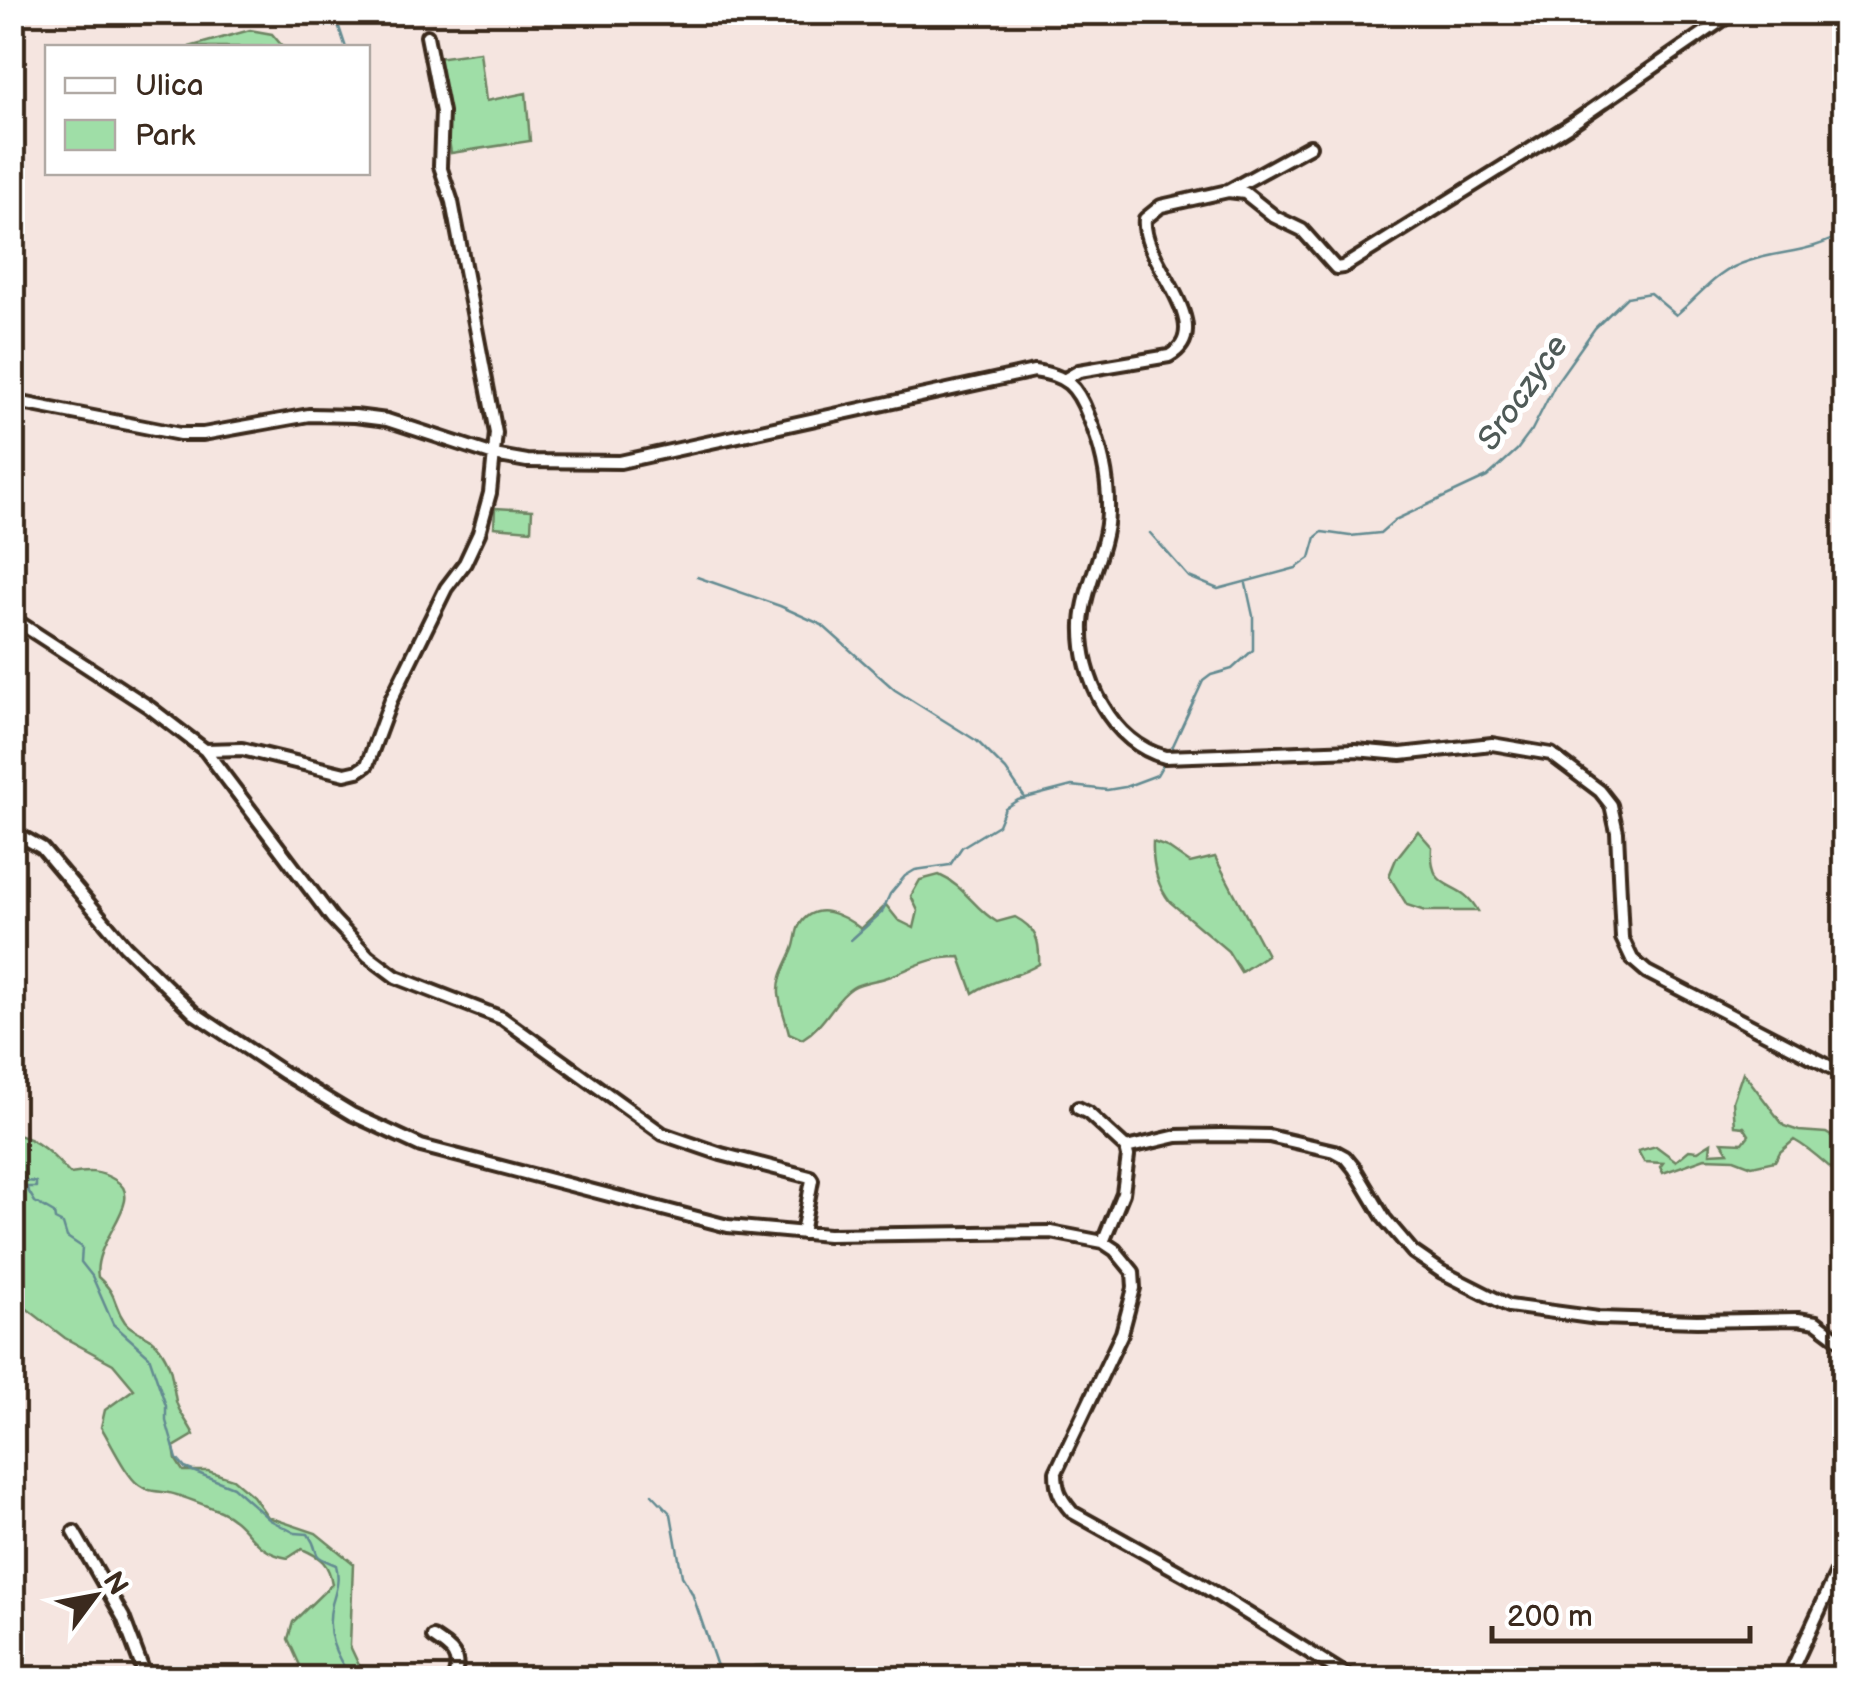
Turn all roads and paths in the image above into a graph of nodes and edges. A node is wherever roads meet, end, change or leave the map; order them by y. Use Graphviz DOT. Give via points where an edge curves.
graph roads {
  1 [pos="1734,12"];
  2 [pos="427,36"];
  3 [pos="1310,146"];
  4 [pos="1228,191"];
  5 [pos="1066,378"];
  6 [pos="12,401"];
  7 [pos="494,454"];
  8 [pos="12,618"];
  9 [pos="205,750"];
  10 [pos="12,831"];
  11 [pos="1844,1074"];
  12 [pos="1078,1108"];
  13 [pos="1126,1148"];
  14 [pos="802,1233"];
  15 [pos="1103,1242"];
  16 [pos="1844,1343"];
  17 [pos="74,1532"];
  18 [pos="1844,1557"];
  19 [pos="433,1637"];
  20 [pos="146,1678"];
  21 [pos="454,1678"];
  22 [pos="1351,1678"];
  23 [pos="1788,1678"];
  1 -- 4 [label="street" via="1573,124 1344,267 1336,268 1302,230 1245,193"];
  2 -- 7 [label="street" via="442,112 440,166 496,433"];
  3 -- 4 [label="street"];
  4 -- 5 [label="street" via="1160,206 1145,219 1156,261 1188,321 1179,350"];
  5 -- 7 [label="street" via="1034,370 620,462"];
  5 -- 11 [label="street" via="1078,389 1101,449 1108,511 1082,624 1086,657 1112,721 1127,739 1145,752 1186,758 1279,751 1401,754 1492,744 1552,754 1611,805 1622,938 1632,959"];
  6 -- 7 [label="street" via="180,434 308,415 356,416"];
  7 -- 9 [label="street" via="479,533 391,700 366,765 345,774 242,749"];
  8 -- 9 [label="street"];
  9 -- 14 [label="street" via="368,956 396,976 502,1018 664,1134 810,1177"];
  10 -- 14 [label="street" via="42,848 194,1013 379,1128 679,1215"];
  12 -- 13 [label="street"];
  13 -- 15 [label="street" via="1122,1193"];
  13 -- 16 [label="street" via="1221,1134 1268,1136 1334,1151 1354,1168 1413,1252 1509,1306 1598,1318 1798,1319 1816,1322"];
  14 -- 15 [label="street" via="1051,1232"];
  15 -- 22 [label="street" via="1133,1272 1134,1288 1122,1333 1056,1472 1063,1501"];
  17 -- 20 [label="street" via="123,1617"];
  18 -- 23 [label="street"];
  19 -- 21 [label="street" via="454,1652"];
}
